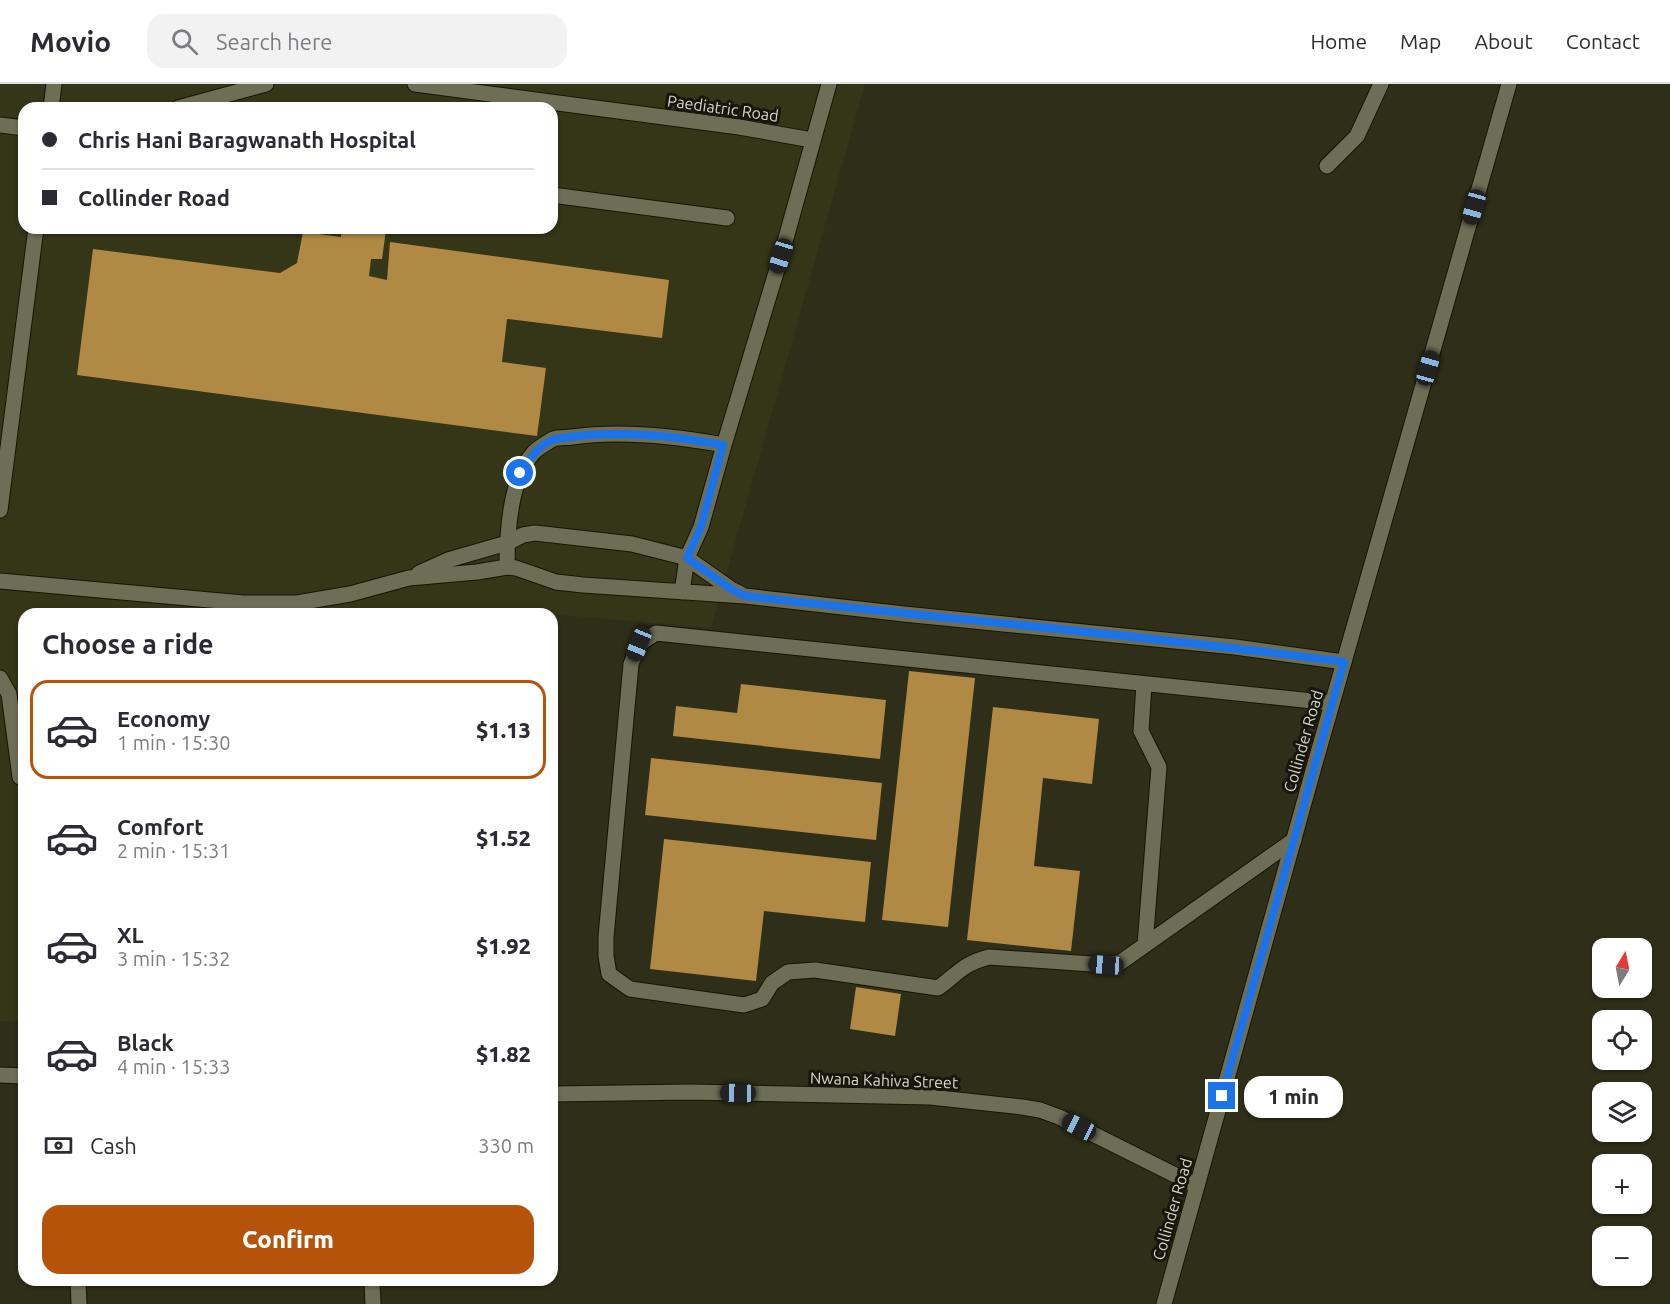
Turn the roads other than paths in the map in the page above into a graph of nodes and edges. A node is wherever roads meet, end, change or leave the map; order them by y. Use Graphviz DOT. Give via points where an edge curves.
graph roads {
  1 [pos="54,84"];
  2 [pos="266,84"];
  3 [pos="415,84"];
  4 [pos="829,84"];
  5 [pos="1382,84"];
  6 [pos="1509,84"];
  7 [pos="52,102"];
  8 [pos="200,102"];
  9 [pos="528,102"];
  10 [pos="558,106"];
  11 [pos="0,125"];
  12 [pos="18,127"];
  13 [pos="812,140"];
  14 [pos="1327,166"];
  15 [pos="558,196"];
  16 [pos="727,218"];
  17 [pos="35,234"];
  18 [pos="723,445"];
  19 [pos="0,510"];
  20 [pos="507,543"];
  21 [pos="687,558"];
  22 [pos="507,567"];
  23 [pos="409,578"];
  24 [pos="0,581"];
  25 [pos="682,592"];
  26 [pos="745,596"];
  27 [pos="1344,662"];
  28 [pos="0,678"];
  29 [pos="1144,684"];
  30 [pos="1332,703"];
  31 [pos="18,762"];
  32 [pos="1294,840"];
  33 [pos="1145,945"];
  34 [pos="0,1075"];
  35 [pos="18,1076"];
  36 [pos="558,1094"];
  37 [pos="1197,1186"];
  38 [pos="78,1286"];
  39 [pos="372,1286"];
  40 [pos="79,1304"];
  41 [pos="373,1304"];
  42 [pos="1164,1304"];
  1 -- 7 [label="street"];
  2 -- 8 [label="street"];
  3 -- 9 [label="street, Paediatric Road"];
  4 -- 13 [label="street"];
  5 -- 14 [label="street" via="1357,136"];
  6 -- 27 [label="street, Collinder Road"];
  10 -- 13 [label="street, Paediatric Road" via="739,127"];
  11 -- 12 [label="street"];
  13 -- 18 [label="street"];
  15 -- 16 [label="street"];
  17 -- 19 [label="street"];
  18 -- 20 [label="street" via="688,439 594,434 553,440 535,452 520,473"];
  18 -- 21 [label="street" via="701,527"];
  20 -- 21 [label="street" via="535,533 632,544"];
  20 -- 22 [label="street"];
  20 -- 23 [label="street" via="448,560"];
  21 -- 25 [label="street"];
  21 -- 26 [label="street"];
  22 -- 23 [label="street"];
  22 -- 25 [label="street" via="556,582"];
  23 -- 24 [label="street" via="297,603 243,603"];
  25 -- 26 [label="street"];
  26 -- 27 [label="street"];
  27 -- 30 [label="street, Collinder Road"];
  28 -- 31 [label="street" via="9,694"];
  29 -- 30 [label="street"];
  29 -- 33 [label="street" via="1141,731 1159,767"];
  29 -- 33 [label="street" via="656,633 639,644 631,664 606,956 609,974 630,988 744,1005 762,999 772,983 788,972 815,970 938,988 959,969 989,957 1106,965 1121,962"];
  30 -- 32 [label="street, Collinder Road"];
  32 -- 33 [label="street"];
  32 -- 37 [label="street, Collinder Road"];
  34 -- 35 [label="street"];
  36 -- 37 [label="street, Nwana Kahiva Street" via="690,1092 930,1097 1022,1107 1059,1117"];
  37 -- 42 [label="street, Collinder Road"];
  38 -- 40 [label="street"];
  39 -- 41 [label="street"];
}
